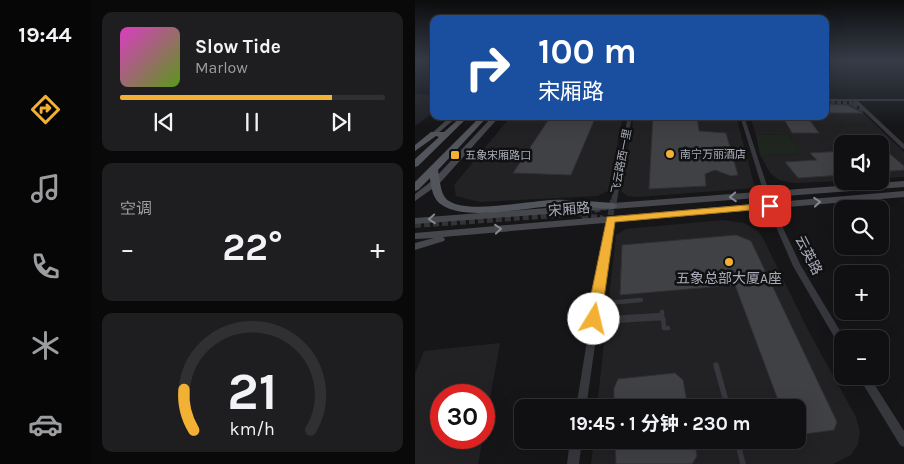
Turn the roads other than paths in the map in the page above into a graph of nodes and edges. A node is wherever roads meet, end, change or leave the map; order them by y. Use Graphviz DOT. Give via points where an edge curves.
graph roads {
  1 [pos="829,100"];
  2 [pos="854,100"];
  3 [pos="904,100"];
  4 [pos="450,120"];
  5 [pos="462,120"];
  6 [pos="481,120"];
  7 [pos="494,120"];
  8 [pos="629,120"];
  9 [pos="743,120"];
  10 [pos="434,134"];
  11 [pos="447,134"];
  12 [pos="904,147"];
  13 [pos="415,149"];
  14 [pos="415,164"];
  15 [pos="433,169"];
  16 [pos="436,182"];
  17 [pos="904,184"];
  18 [pos="415,188"];
  19 [pos="766,194"];
  20 [pos="904,194"];
  21 [pos="415,198"];
  22 [pos="613,206"];
  23 [pos="770,206"];
  24 [pos="610,219"];
  25 [pos="415,220"];
  26 [pos="464,232"];
  27 [pos="415,236"];
  28 [pos="415,247"];
  29 [pos="641,300"];
  30 [pos="596,304"];
  31 [pos="662,312"];
  32 [pos="594,321"];
  33 [pos="668,328"];
  34 [pos="835,330"];
  35 [pos="716,365"];
  36 [pos="869,385"];
  37 [pos="582,399"];
  38 [pos="725,399"];
  39 [pos="904,442"];
  40 [pos="575,449"];
  41 [pos="739,449"];
  42 [pos="573,464"];
  43 [pos="743,464"];
  1 -- 2 [label="street"];
  2 -- 3 [label="street"];
  2 -- 12 [label="street"];
  4 -- 10 [label="main road"];
  5 -- 11 [label="main road"];
  6 -- 15 [label="main road"];
  7 -- 16 [label="main road"];
  8 -- 22 [label="street, 飞云路西一里"];
  9 -- 19 [label="street, 云英路"];
  10 -- 11 [label="main road"];
  10 -- 13 [label="main road"];
  11 -- 14 [label="main road"];
  15 -- 16 [label="main road"];
  15 -- 18 [label="main road"];
  16 -- 21 [label="main road"];
  16 -- 22 [label="main road" via="438,197 454,207 477,209 562,203"];
  17 -- 19 [label="main road, 宋厢路"];
  19 -- 22 [label="main road, 宋厢路, one-way"];
  19 -- 23 [label="street, 云英路"];
  23 -- 20 [label="main road, 宋厢路, one-way"];
  22 -- 25 [label="main road, 宋厢路, one-way"];
  23 -- 24 [label="main road, 宋厢路"];
  23 -- 34 [label="street, 云英路" via="797,266"];
  26 -- 24 [label="main road, 宋厢路, one-way"];
  24 -- 30 [label="street"];
  26 -- 27 [label="main road, 宋厢路"];
  26 -- 28 [label="main road"];
  29 -- 30 [label="lane"];
  30 -- 32 [label="street"];
  31 -- 32 [label="lane" via="662,315"];
  32 -- 33 [label="lane" via="663,318 664,328"];
  32 -- 37 [label="street"];
  35 -- 38 [label="lane"];
  36 -- 39 [label="street"];
  40 -- 42 [label="street"];
  41 -- 43 [label="lane"];
}
